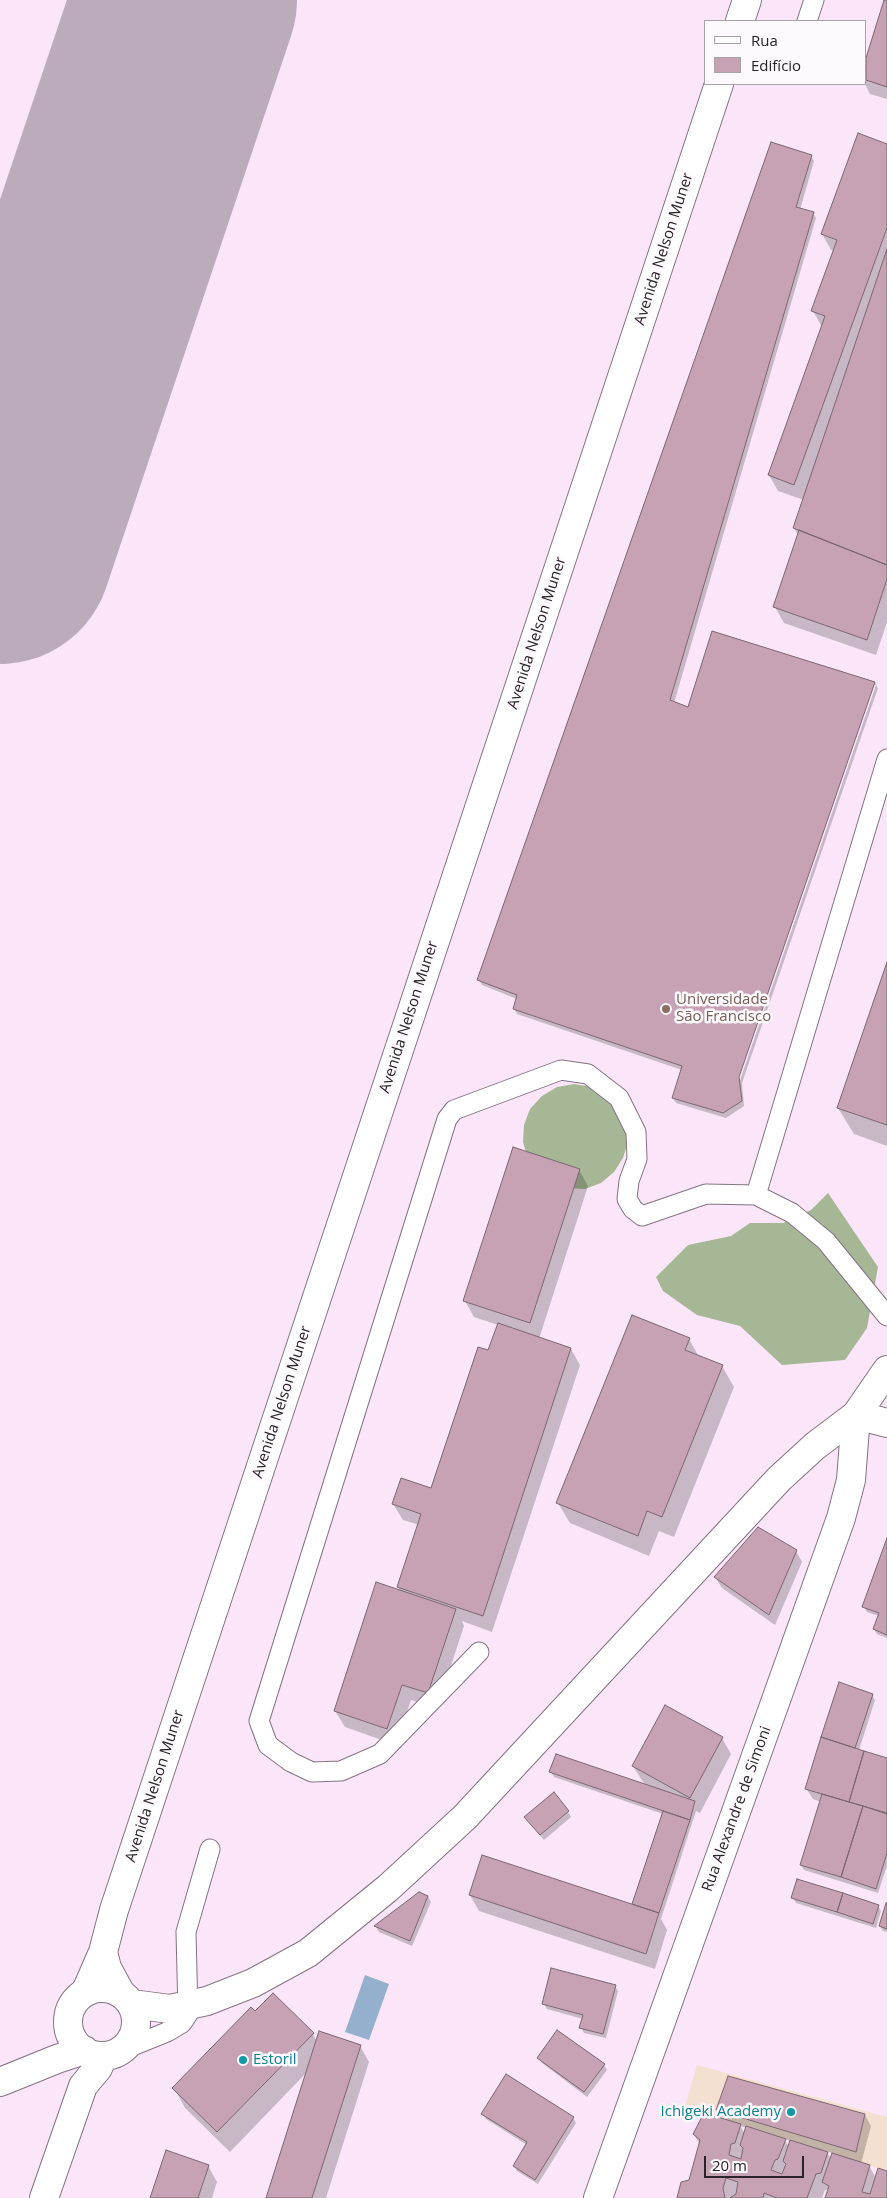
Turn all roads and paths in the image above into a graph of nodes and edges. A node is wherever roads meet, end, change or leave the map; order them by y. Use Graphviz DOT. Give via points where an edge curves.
graph roads {
  1 [pos="747,0"];
  2 [pos="814,0"];
  3 [pos="740,20"];
  4 [pos="807,20"];
  5 [pos="719,85"];
  6 [pos="887,759"];
  7 [pos="756,1196"];
  8 [pos="887,1316"];
  9 [pos="887,1370"];
  10 [pos="856,1415"];
  11 [pos="887,1423"];
  12 [pos="479,1652"];
  13 [pos="210,1849"];
  14 [pos="103,1952"];
  15 [pos="86,1991"];
  16 [pos="126,1998"];
  17 [pos="189,2005"];
  18 [pos="87,2051"];
  19 [pos="0,2082"];
  20 [pos="44,2198"];
  21 [pos="598,2198"];
  1 -- 3 [label="street"];
  2 -- 4 [label="lane"];
  5 -- 14 [label="street, Avenida Nelson Muner" via="123,1881"];
  6 -- 7 [label="lane"];
  7 -- 8 [label="lane" via="792,1212 826,1241"];
  7 -- 12 [label="lane" via="706,1194 642,1216 627,1198 638,1159 636,1132 619,1098 588,1074 561,1070 449,1114 259,1720 268,1745 312,1772 342,1772 380,1754"];
  9 -- 10 [label="street"];
  10 -- 11 [label="street"];
  10 -- 17 [label="street" via="779,1479 465,1817 388,1888 308,1952 253,1983"];
  10 -- 21 [label="street, Rua Alexandre de Simoni" via="851,1480 841,1518"];
  13 -- 17 [label="lane" via="186,1932"];
  14 -- 15 [label="street, Avenida Nelson Muner"];
  14 -- 16 [label="street" via="107,1968"];
  15 -- 16 [label="street" via="103,1987"];
  15 -- 18 [label="street, Avenida Nelson Muner" via="72,2004 68,2022"];
  16 -- 17 [label="street" via="170,2009"];
  16 -- 18 [label="street" via="137,2020 133,2038"];
  17 -- 18 [label="lane" via="182,2023"];
  18 -- 19 [label="street"];
  18 -- 20 [label="street" via="79,2071 83,2086"];
}
